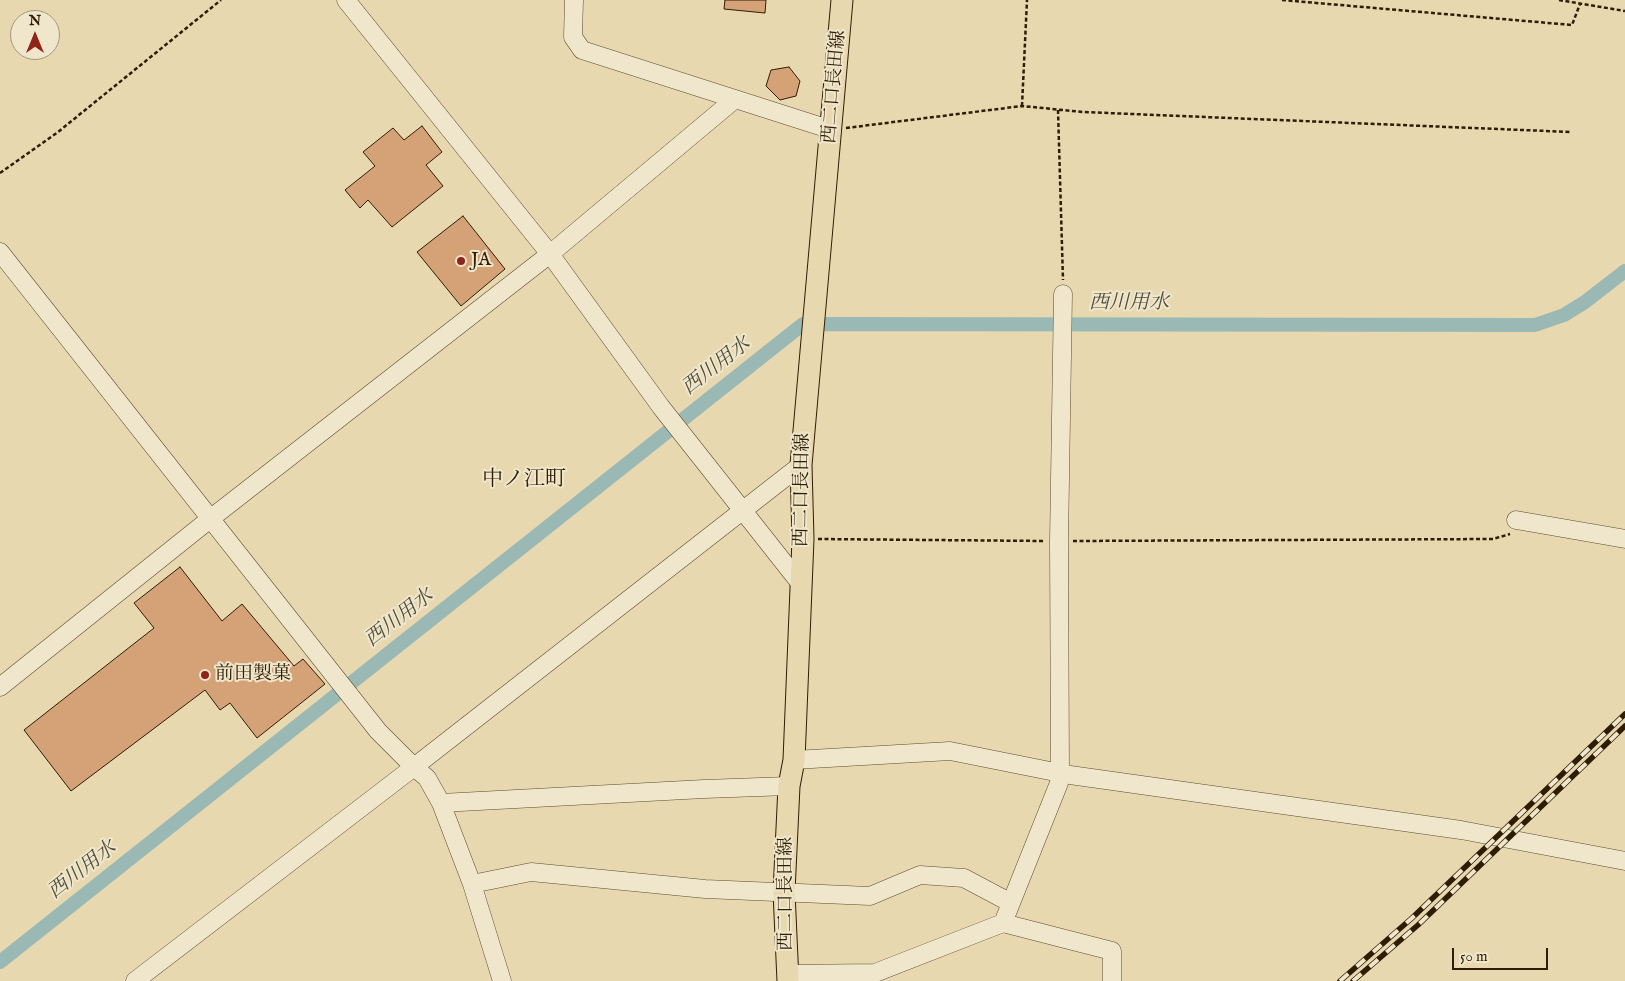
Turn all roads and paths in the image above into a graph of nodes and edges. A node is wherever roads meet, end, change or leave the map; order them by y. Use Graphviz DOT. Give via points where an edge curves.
graph roads {
  1 [pos="221,0"];
  2 [pos="346,0"];
  3 [pos="574,0"];
  4 [pos="842,0"];
  5 [pos="1027,0"];
  6 [pos="1282,0"];
  7 [pos="1559,0"];
  8 [pos="1580,4"];
  9 [pos="1625,11"];
  10 [pos="736,99"];
  11 [pos="1022,106"];
  12 [pos="1058,110"];
  13 [pos="832,130"];
  14 [pos="1571,132"];
  15 [pos="0,174"];
  16 [pos="0,252"];
  17 [pos="550,254"];
  18 [pos="1063,294"];
  19 [pos="801,465"];
  20 [pos="743,510"];
  21 [pos="210,519"];
  22 [pos="1516,520"];
  23 [pos="803,539"];
  24 [pos="1493,539"];
  25 [pos="1625,539"];
  26 [pos="1059,541"];
  27 [pos="800,583"];
  28 [pos="0,687"];
  29 [pos="794,760"];
  30 [pos="1060,772"];
  31 [pos="420,773"];
  32 [pos="789,786"];
  33 [pos="442,803"];
  34 [pos="1625,861"];
  35 [pos="472,884"];
  36 [pos="784,892"];
  37 [pos="1011,903"];
  38 [pos="1003,923"];
  39 [pos="788,977"];
  40 [pos="135,981"];
  41 [pos="502,981"];
  42 [pos="1112,981"];
  1 -- 15 [label="path" via="58,132"];
  2 -- 17 [label="street"];
  3 -- 10 [label="street" via="573,37 582,50"];
  4 -- 13 [label="main road, 西二口長田線"];
  5 -- 11 [label="path"];
  6 -- 8 [label="path" via="1572,25"];
  7 -- 8 [label="path"];
  8 -- 9 [label="path"];
  10 -- 13 [label="street"];
  10 -- 17 [label="street"];
  11 -- 12 [label="path"];
  11 -- 13 [label="path"];
  12 -- 14 [label="path"];
  12 -- 18 [label="path"];
  13 -- 19 [label="main road, 西二口長田線"];
  16 -- 21 [label="street"];
  17 -- 20 [label="street" via="661,407"];
  17 -- 21 [label="street"];
  18 -- 26 [label="street"];
  19 -- 20 [label="street"];
  19 -- 23 [label="main road, 西二口長田線"];
  20 -- 27 [label="street"];
  20 -- 31 [label="street"];
  21 -- 28 [label="street"];
  21 -- 31 [label="street" via="378,731"];
  22 -- 25 [label="street"];
  23 -- 26 [label="path"];
  23 -- 27 [label="main road, 西二口長田線"];
  24 -- 26 [label="path"];
  26 -- 30 [label="street"];
  27 -- 29 [label="main road, 西二口長田線"];
  29 -- 30 [label="street" via="950,751"];
  29 -- 32 [label="main road, 西二口長田線"];
  30 -- 34 [label="street" via="1070,776 1461,830"];
  30 -- 37 [label="street" via="1059,783"];
  31 -- 33 [label="street"];
  31 -- 40 [label="street"];
  32 -- 33 [label="street"];
  32 -- 36 [label="main road, 西二口長田線"];
  33 -- 35 [label="street"];
  35 -- 36 [label="street" via="531,872"];
  35 -- 41 [label="street"];
  36 -- 37 [label="street" via="870,896 920,874 964,878"];
  36 -- 39 [label="main road, 西二口長田線"];
  37 -- 38 [label="street"];
  38 -- 39 [label="street" via="875,973"];
  38 -- 42 [label="street" via="1112,951"];
}
